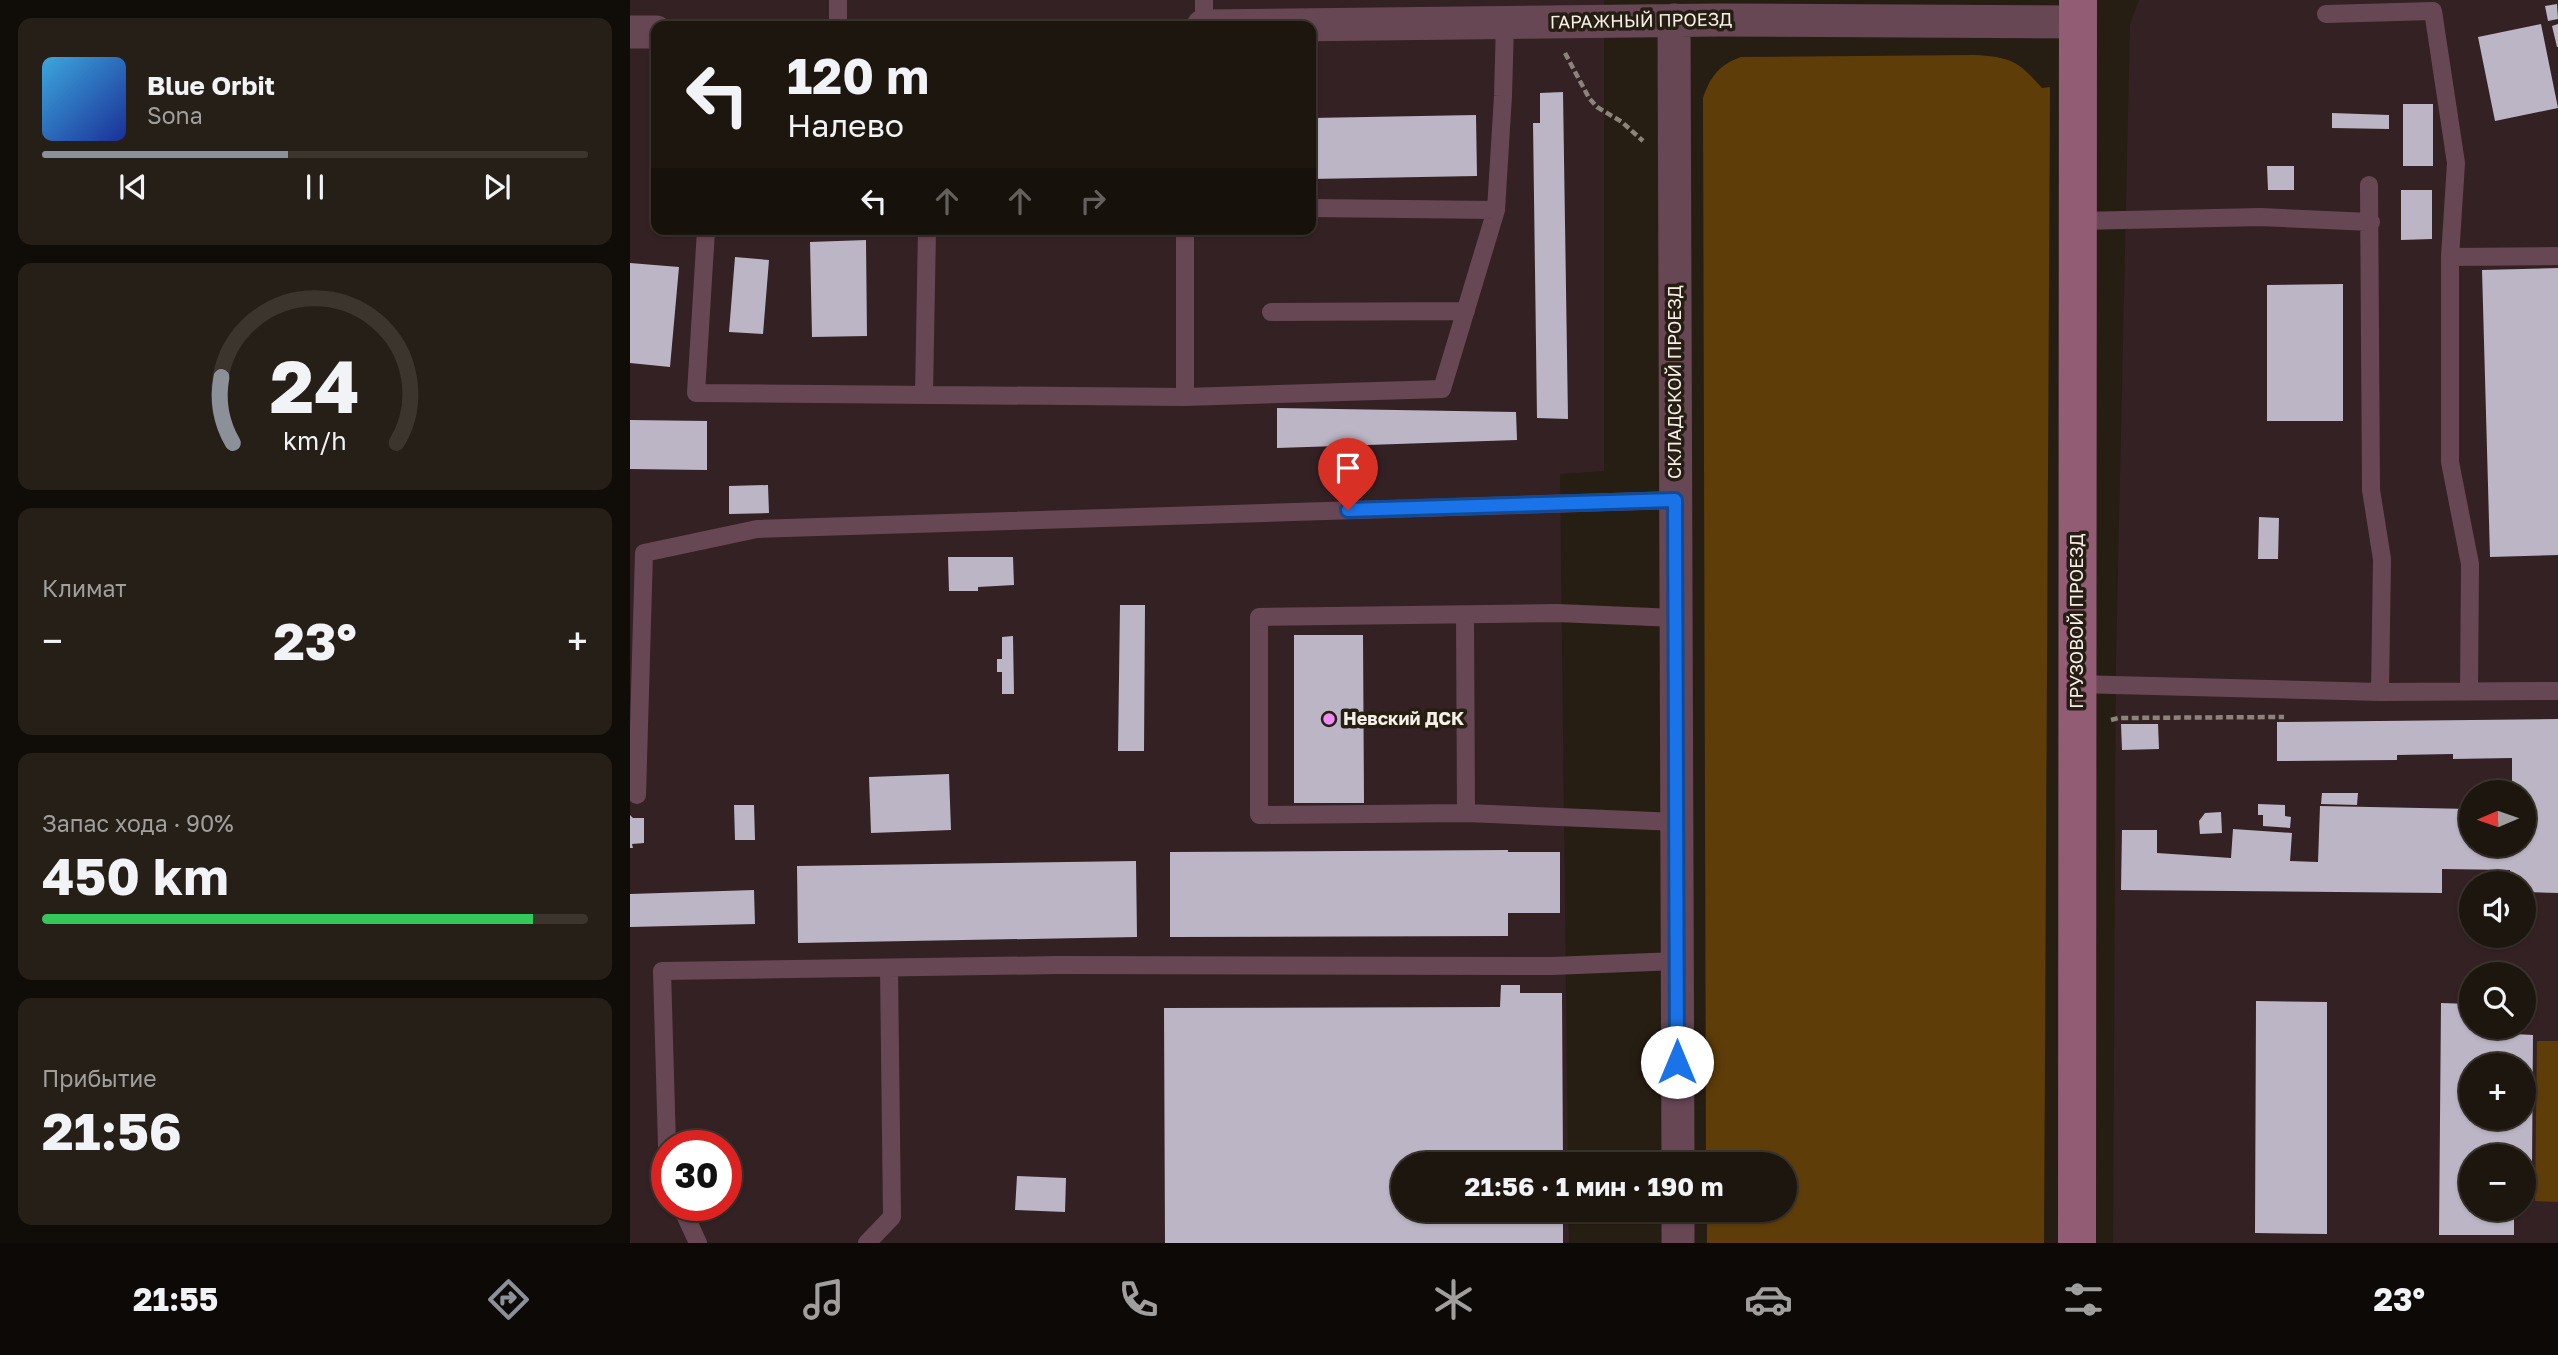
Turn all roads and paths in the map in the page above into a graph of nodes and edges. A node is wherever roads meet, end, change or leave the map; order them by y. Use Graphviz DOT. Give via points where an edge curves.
graph roads {
  1 [pos="838,0"];
  2 [pos="1204,0"];
  3 [pos="1673,10"];
  4 [pos="2078,11"];
  5 [pos="2326,14"];
  6 [pos="838,21"];
  7 [pos="1204,21"];
  8 [pos="1504,23"];
  9 [pos="1316,25"];
  10 [pos="630,32"];
  11 [pos="651,32"];
  12 [pos="1564,52"];
  13 [pos="1643,141"];
  14 [pos="2369,186"];
  15 [pos="1316,208"];
  16 [pos="1496,210"];
  17 [pos="2078,221"];
  18 [pos="2371,222"];
  19 [pos="706,235"];
  20 [pos="927,235"];
  21 [pos="1185,235"];
  22 [pos="2558,256"];
  23 [pos="2449,257"];
  24 [pos="1466,311"];
  25 [pos="1272,312"];
  26 [pos="924,395"];
  27 [pos="1185,397"];
  28 [pos="1675,500"];
  29 [pos="1465,616"];
  30 [pos="1676,618"];
  31 [pos="2076,684"];
  32 [pos="2469,691"];
  33 [pos="2558,691"];
  34 [pos="2380,692"];
  35 [pos="637,794"];
  36 [pos="1466,813"];
  37 [pos="1676,822"];
  38 [pos="1677,961"];
  39 [pos="889,968"];
  40 [pos="667,1130"];
  41 [pos="1678,1152"];
  42 [pos="688,1221"];
  43 [pos="1678,1222"];
  44 [pos="698,1243"];
  45 [pos="867,1243"];
  46 [pos="1678,1243"];
  47 [pos="2077,1243"];
  1 -- 6 [label="lane"];
  2 -- 7 [label="lane"];
  3 -- 4 [label="street, ГАРАЖНЫЙ ПРОЕЗД"];
  3 -- 8 [label="street, ГАРАЖНЫЙ ПРОЕЗД"];
  3 -- 28 [label="street, СКЛАДСКОЙ ПРОЕЗД"];
  4 -- 17 [label="street, ГРУЗОВОЙ ПРОЕЗД"];
  5 -- 23 [label="lane" via="2433,11 2456,163"];
  8 -- 9 [label="street, ГАРАЖНЫЙ ПРОЕЗД"];
  8 -- 16 [label="lane"];
  10 -- 11 [label="street"];
  12 -- 13 [label="path" via="1589,98"];
  14 -- 18 [label="lane"];
  15 -- 16 [label="lane"];
  16 -- 24 [label="lane"];
  17 -- 18 [label="lane" via="2261,217"];
  17 -- 31 [label="street, ГРУЗОВОЙ ПРОЕЗД"];
  18 -- 34 [label="lane" via="2371,490 2382,559"];
  19 -- 26 [label="lane" via="696,393"];
  20 -- 26 [label="lane"];
  21 -- 27 [label="lane"];
  22 -- 23 [label="lane"];
  23 -- 32 [label="lane" via="2450,461 2470,564"];
  24 -- 25 [label="lane"];
  24 -- 27 [label="lane" via="1442,389"];
  26 -- 27 [label="lane"];
  28 -- 30 [label="street, СКЛАДСКОЙ ПРОЕЗД"];
  28 -- 35 [label="lane" via="757,529 644,553"];
  29 -- 30 [label="lane" via="1557,613"];
  29 -- 36 [label="lane"];
  29 -- 36 [label="lane" via="1259,617 1259,815"];
  30 -- 37 [label="street, СКЛАДСКОЙ ПРОЕЗД"];
  31 -- 34 [label="lane"];
  31 -- 47 [label="street, ГРУЗОВОЙ ПРОЕЗД"];
  32 -- 33 [label="lane"];
  32 -- 34 [label="lane"];
  36 -- 37 [label="lane"];
  37 -- 38 [label="street, СКЛАДСКОЙ ПРОЕЗД"];
  38 -- 39 [label="lane" via="1552,966"];
  38 -- 41 [label="street, СКЛАДСКОЙ ПРОЕЗД"];
  39 -- 40 [label="lane" via="663,971"];
  39 -- 45 [label="lane" via="892,1217"];
  42 -- 44 [label="lane"];
  43 -- 46 [label="street"];
}
